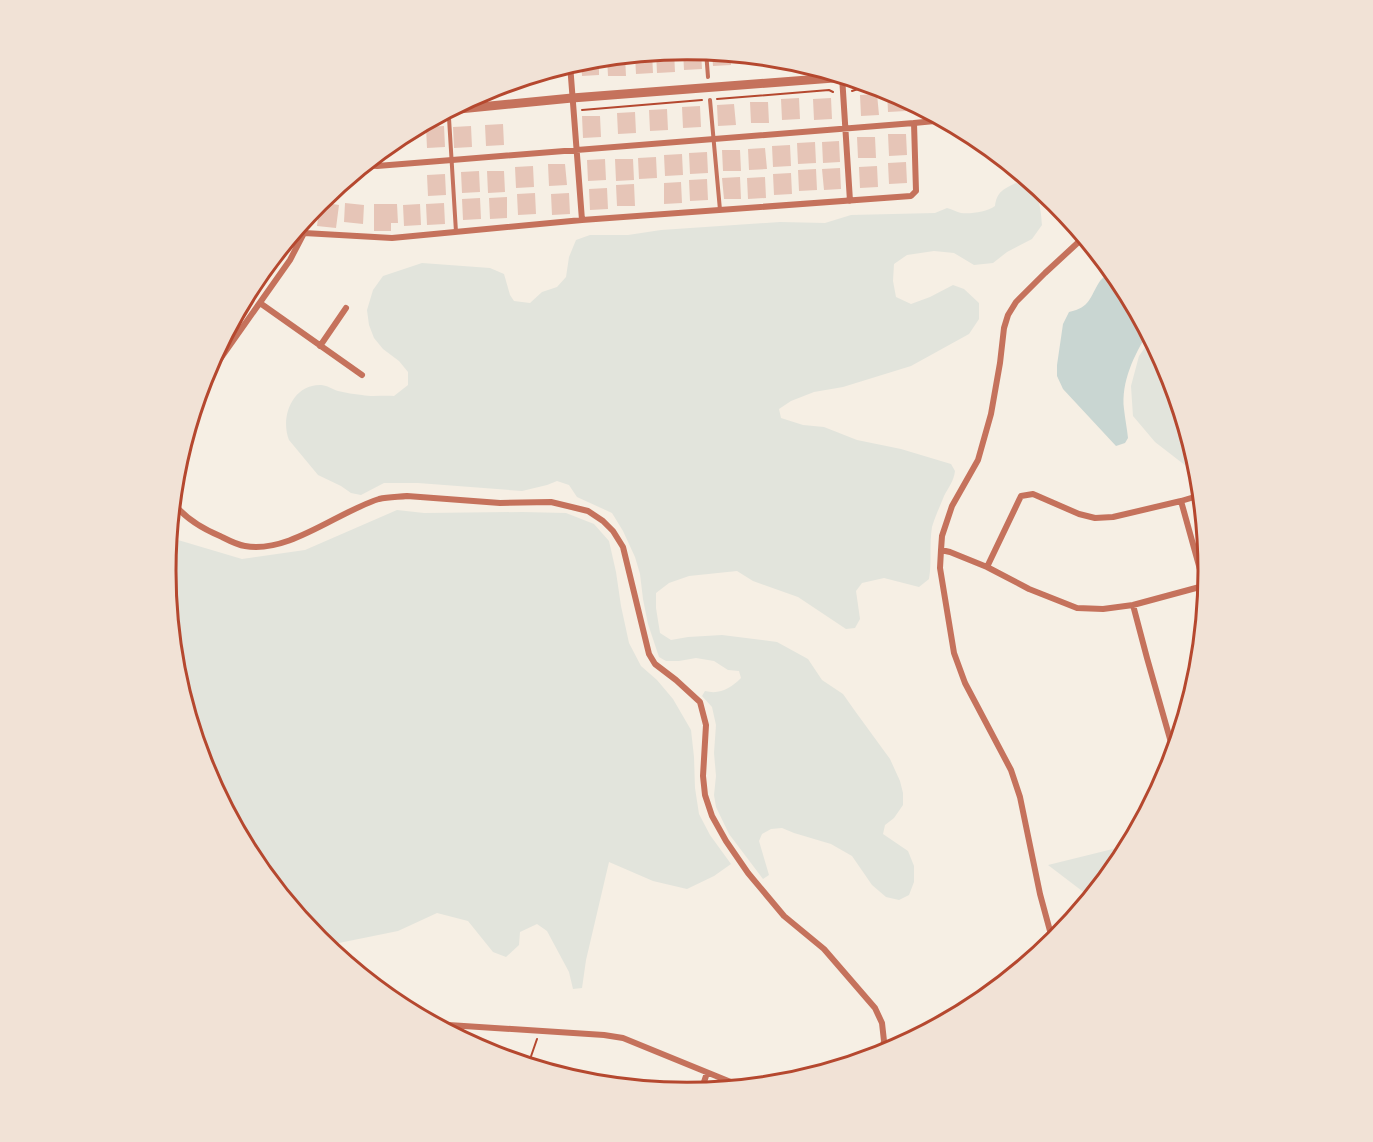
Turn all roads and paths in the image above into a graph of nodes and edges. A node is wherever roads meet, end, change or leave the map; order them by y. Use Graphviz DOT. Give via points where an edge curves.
graph roads {
  1 [pos="707,61"];
  2 [pos="571,73"];
  3 [pos="708,77"];
  4 [pos="824,79"];
  5 [pos="844,85"];
  6 [pos="857,89"];
  7 [pos="847,92"];
  8 [pos="572,98"];
  9 [pos="711,100"];
  10 [pos="461,112"];
  11 [pos="449,119"];
  12 [pos="929,122"];
  13 [pos="914,123"];
  14 [pos="846,128"];
  15 [pos="714,139"];
  16 [pos="576,151"];
  17 [pos="452,160"];
  18 [pos="375,166"];
  19 [pos="850,201"];
  20 [pos="720,210"];
  21 [pos="582,220"];
  22 [pos="456,232"];
  23 [pos="304,234"];
  24 [pos="1078,243"];
  25 [pos="260,303"];
  26 [pos="346,308"];
  27 [pos="320,346"];
  28 [pos="224,354"];
  29 [pos="362,375"];
  30 [pos="1192,498"];
  31 [pos="1181,501"];
  32 [pos="179,511"];
  33 [pos="941,550"];
  34 [pos="1197,556"];
  35 [pos="987,567"];
  36 [pos="1197,589"];
  37 [pos="1133,605"];
  38 [pos="1169,738"];
  39 [pos="1050,930"];
  40 [pos="453,1025"];
  41 [pos="540,1031"];
  42 [pos="884,1042"];
  43 [pos="531,1058"];
  44 [pos="707,1073"];
  45 [pos="726,1080"];
  46 [pos="704,1081"];
  1 -- 3 [label="lane"];
  2 -- 8 [label="street"];
  4 -- 8 [label="street"];
  5 -- 14 [label="street"];
  6 -- 7 [label="path"];
  8 -- 10 [label="street"];
  8 -- 16 [label="street"];
  9 -- 15 [label="lane"];
  11 -- 17 [label="lane"];
  12 -- 13 [label="street"];
  13 -- 14 [label="street"];
  13 -- 19 [label="street" via="916,191 911,196"];
  14 -- 15 [label="street"];
  14 -- 19 [label="street"];
  15 -- 16 [label="street"];
  15 -- 20 [label="lane"];
  16 -- 17 [label="street"];
  16 -- 21 [label="street"];
  17 -- 18 [label="street"];
  17 -- 22 [label="lane"];
  19 -- 20 [label="street"];
  20 -- 21 [label="street"];
  21 -- 22 [label="street"];
  22 -- 23 [label="street" via="392,238"];
  23 -- 25 [label="street"];
  24 -- 33 [label="street" via="1016,302 1008,315 992,414 978,460 952,506"];
  25 -- 27 [label="street"];
  25 -- 28 [label="street"];
  26 -- 27 [label="street"];
  27 -- 29 [label="street"];
  30 -- 31 [label="street"];
  31 -- 34 [label="street"];
  31 -- 35 [label="street" via="1095,518 1033,494 1021,496"];
  32 -- 42 [label="street" via="211,533 246,546 291,539 380,499 407,496 501,503 551,502 588,511 603,521 623,547 655,664 700,702 706,725 705,795 712,816 748,873 784,916 824,949 875,1008 882,1023"];
  33 -- 35 [label="street"];
  33 -- 39 [label="street" via="940,568 954,653 965,683 1011,770"];
  35 -- 37 [label="street" via="1077,608"];
  36 -- 37 [label="street"];
  37 -- 38 [label="street"];
  40 -- 41 [label="street"];
  41 -- 43 [label="path"];
  41 -- 44 [label="street" via="622,1038"];
  44 -- 45 [label="street"];
  44 -- 46 [label="street"];
}
